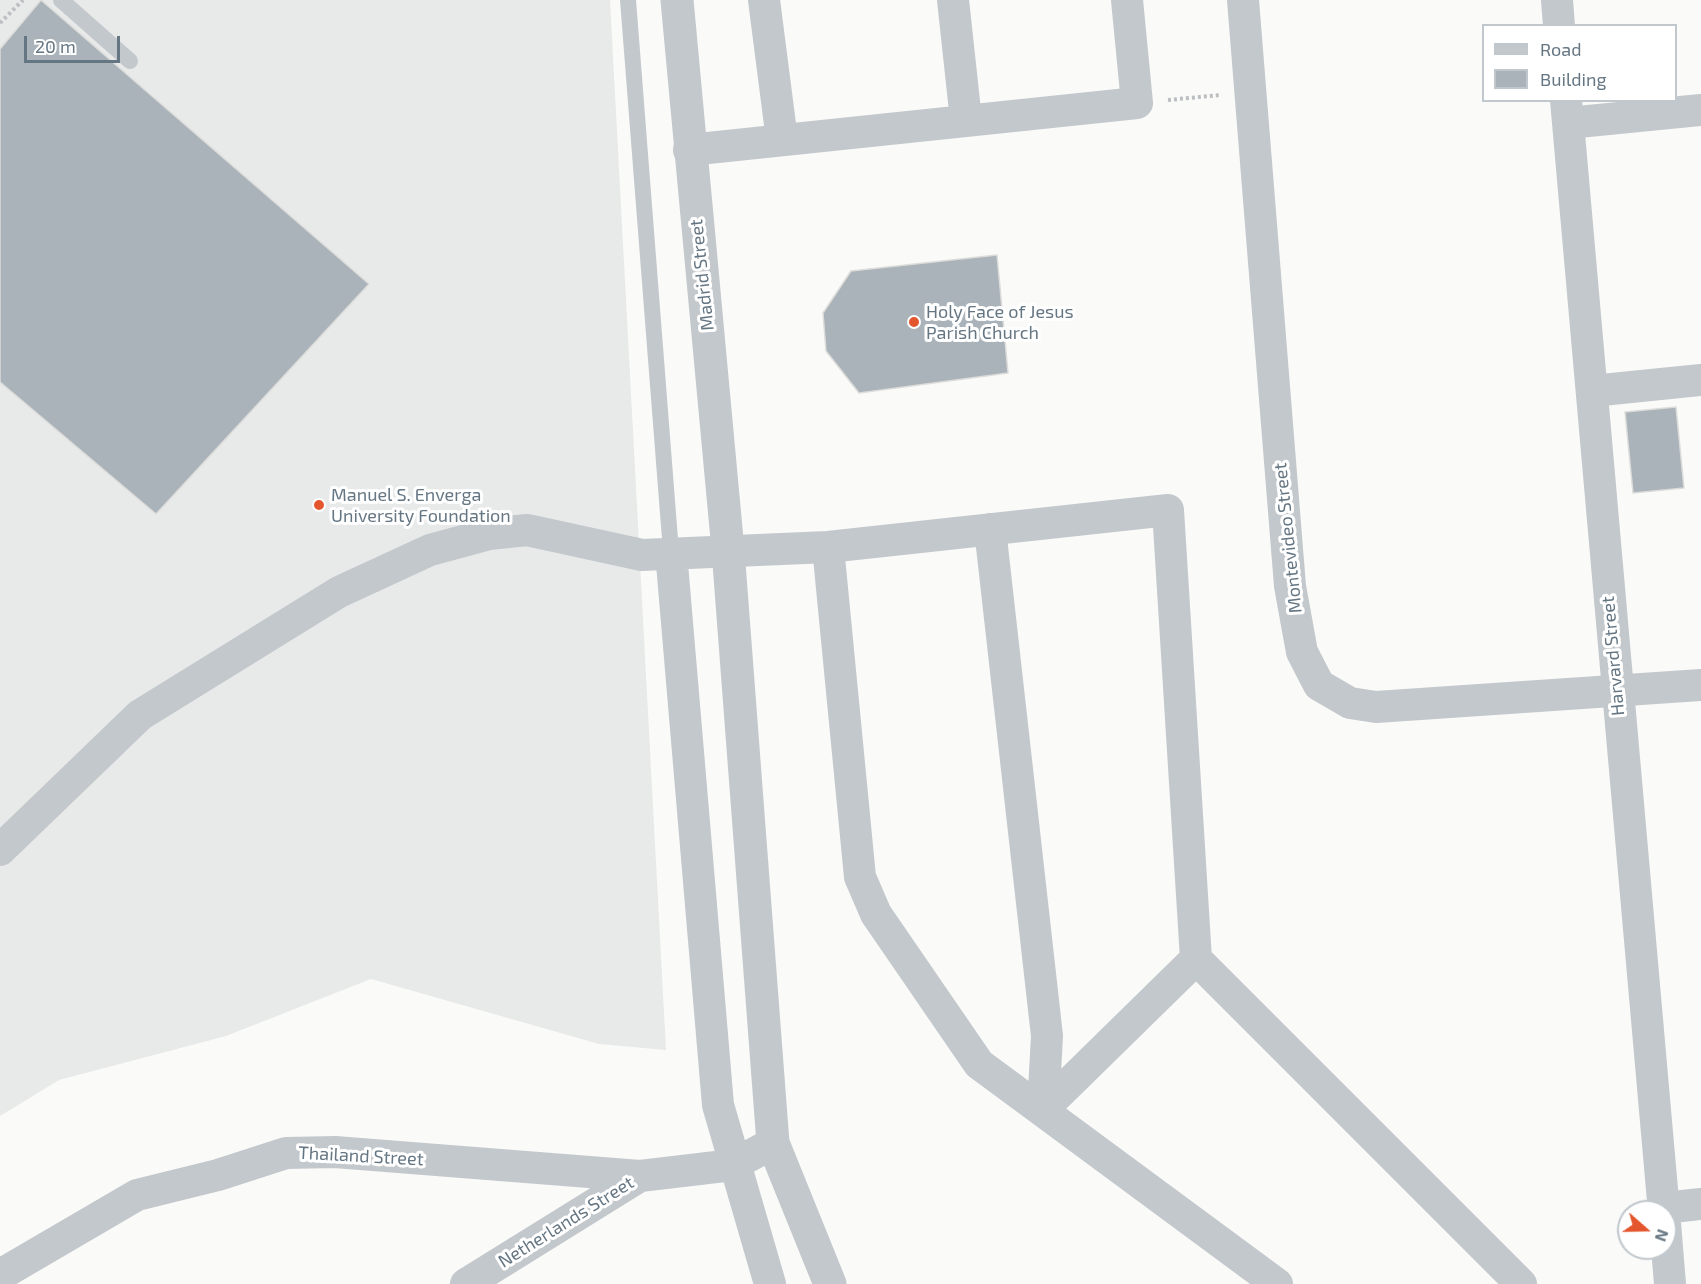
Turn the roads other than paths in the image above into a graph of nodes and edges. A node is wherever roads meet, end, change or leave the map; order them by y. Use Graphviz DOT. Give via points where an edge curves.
graph roads {
  1 [pos="61,0"];
  2 [pos="628,0"];
  3 [pos="677,0"];
  4 [pos="764,0"];
  5 [pos="953,0"];
  6 [pos="1127,0"];
  7 [pos="1243,0"];
  8 [pos="1557,0"];
  9 [pos="1559,24"];
  10 [pos="130,62"];
  11 [pos="1701,110"];
  12 [pos="1567,112"];
  13 [pos="966,120"];
  14 [pos="782,140"];
  15 [pos="689,150"];
  16 [pos="1701,380"];
  17 [pos="1592,391"];
  18 [pos="990,530"];
  19 [pos="828,547"];
  20 [pos="728,550"];
  21 [pos="671,552"];
  22 [pos="1701,685"];
  23 [pos="1616,692"];
  24 [pos="0,850"];
  25 [pos="1196,959"];
  26 [pos="1043,1109"];
  27 [pos="773,1143"];
  28 [pos="733,1165"];
  29 [pos="640,1176"];
  30 [pos="1663,1200"];
  31 [pos="1701,1204"];
  32 [pos="1677,1210"];
  33 [pos="1668,1260"];
  34 [pos="0,1275"];
  35 [pos="831,1283"];
  36 [pos="466,1284"];
  37 [pos="770,1284"];
  38 [pos="1277,1284"];
  39 [pos="1521,1284"];
  40 [pos="1670,1284"];
  1 -- 10 [label="lane"];
  2 -- 21 [label="lane"];
  3 -- 15 [label="street, Madrid Street"];
  4 -- 14 [label="street"];
  5 -- 13 [label="street"];
  6 -- 13 [label="street" via="1137,103"];
  7 -- 23 [label="street, Montevideo Street" via="1290,586 1302,652 1319,685 1350,703 1376,707"];
  8 -- 9 [label="street"];
  11 -- 12 [label="street"];
  12 -- 17 [label="street, Harvard Street"];
  13 -- 14 [label="street"];
  14 -- 15 [label="street"];
  15 -- 20 [label="street, Madrid Street"];
  16 -- 17 [label="street"];
  17 -- 23 [label="street, Harvard Street"];
  18 -- 19 [label="street"];
  18 -- 25 [label="street" via="1168,510"];
  18 -- 26 [label="street" via="1047,1036"];
  19 -- 20 [label="street"];
  19 -- 26 [label="street" via="860,877 876,914 979,1064"];
  20 -- 21 [label="street"];
  20 -- 27 [label="street, Madrid Street"];
  21 -- 24 [label="street" via="642,555 527,530 489,534 430,550 339,592 140,715"];
  21 -- 28 [label="street" via="717,1105"];
  22 -- 23 [label="street, Montevideo Street"];
  23 -- 30 [label="street, Harvard Street"];
  25 -- 26 [label="street"];
  25 -- 39 [label="street"];
  26 -- 38 [label="street"];
  27 -- 28 [label="street, Netherlands Street"];
  27 -- 35 [label="street, Madrid Street"];
  28 -- 29 [label="street, Netherlands Street"];
  28 -- 37 [label="street"];
  29 -- 34 [label="street, Thailand Street" via="335,1152 286,1153 136,1195"];
  29 -- 36 [label="street, Netherlands Street"];
  31 -- 32 [label="street"];
  33 -- 40 [label="street, Harvard Street"];
}
